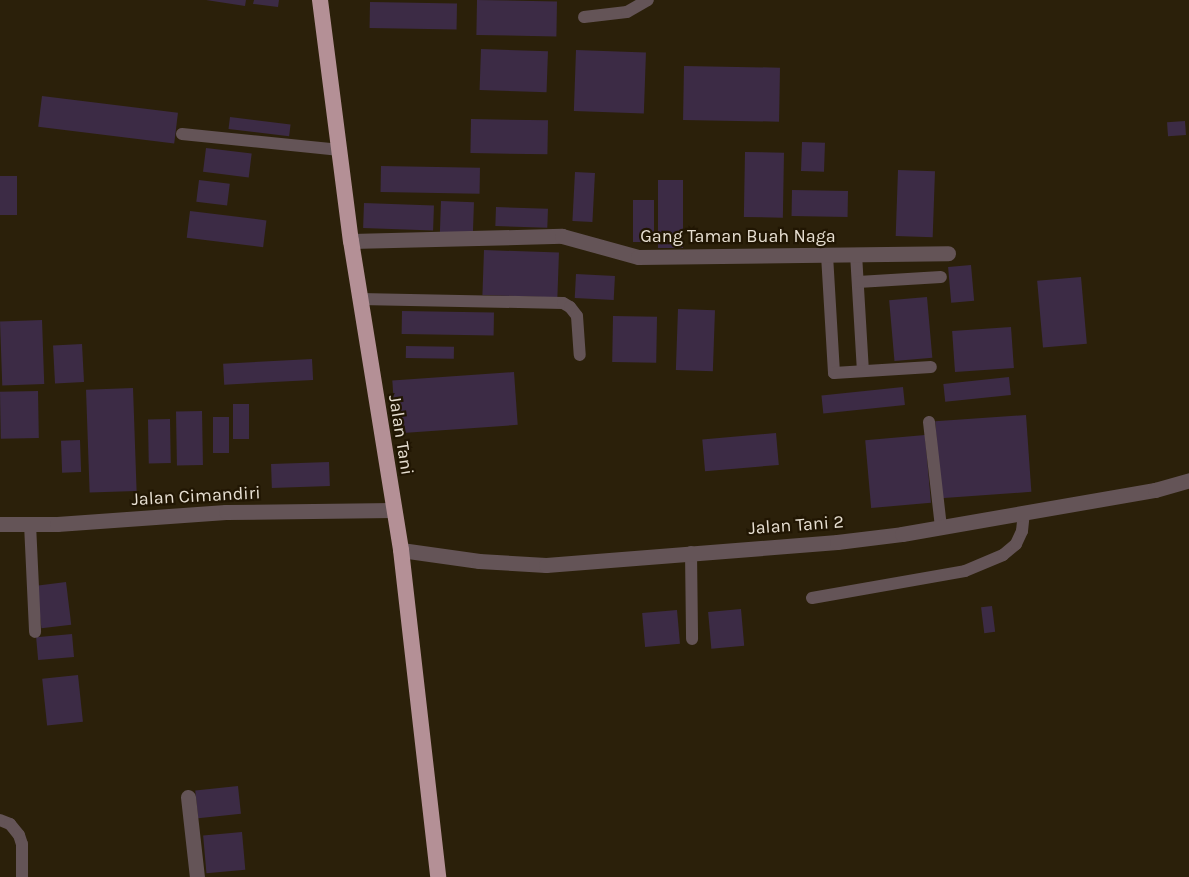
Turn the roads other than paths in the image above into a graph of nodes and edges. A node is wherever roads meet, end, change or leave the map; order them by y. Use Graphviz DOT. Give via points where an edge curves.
graph roads {
  1 [pos="320,0"];
  2 [pos="648,0"];
  3 [pos="584,17"];
  4 [pos="182,134"];
  5 [pos="340,150"];
  6 [pos="351,241"];
  7 [pos="948,253"];
  8 [pos="856,254"];
  9 [pos="827,255"];
  10 [pos="941,277"];
  11 [pos="858,282"];
  12 [pos="360,299"];
  13 [pos="580,355"];
  14 [pos="931,367"];
  15 [pos="863,371"];
  16 [pos="929,422"];
  17 [pos="1189,480"];
  18 [pos="393,510"];
  19 [pos="1024,512"];
  20 [pos="0,524"];
  21 [pos="30,524"];
  22 [pos="941,527"];
  23 [pos="401,550"];
  24 [pos="691,552"];
  25 [pos="812,598"];
  26 [pos="35,632"];
  27 [pos="692,639"];
  28 [pos="188,797"];
  29 [pos="0,820"];
  30 [pos="22,877"];
  31 [pos="197,877"];
  32 [pos="438,877"];
  1 -- 5 [label="highway, Jalan Tani"];
  2 -- 3 [label="lane" via="627,12"];
  4 -- 5 [label="lane"];
  5 -- 6 [label="highway, Jalan Tani"];
  6 -- 9 [label="street, Gang Taman Buah Naga" via="537,235 562,236 638,257"];
  6 -- 12 [label="highway, Jalan Tani"];
  7 -- 8 [label="street, Gang Taman Buah Naga"];
  8 -- 9 [label="street, Gang Taman Buah Naga"];
  8 -- 11 [label="lane"];
  9 -- 15 [label="lane" via="834,373"];
  10 -- 11 [label="lane"];
  11 -- 15 [label="lane"];
  12 -- 13 [label="lane" via="563,303 577,316"];
  12 -- 18 [label="highway, Jalan Tani"];
  14 -- 15 [label="lane"];
  16 -- 22 [label="lane"];
  17 -- 19 [label="street, Jalan Tani 2" via="1155,490"];
  18 -- 21 [label="street, Jalan Cimandiri" via="226,512"];
  18 -- 23 [label="highway, Jalan Tani"];
  19 -- 22 [label="street, Jalan Tani 2"];
  19 -- 25 [label="lane" via="1016,544 1003,555 965,571"];
  20 -- 21 [label="street, Jalan Cimandiri"];
  21 -- 26 [label="lane"];
  22 -- 24 [label="street, Jalan Tani 2" via="837,542"];
  23 -- 24 [label="street, Jalan Tani 2" via="546,565"];
  23 -- 32 [label="highway, Jalan Tani"];
  24 -- 27 [label="lane"];
  28 -- 31 [label="street"];
  29 -- 30 [label="lane" via="10,824 19,835"];
}
